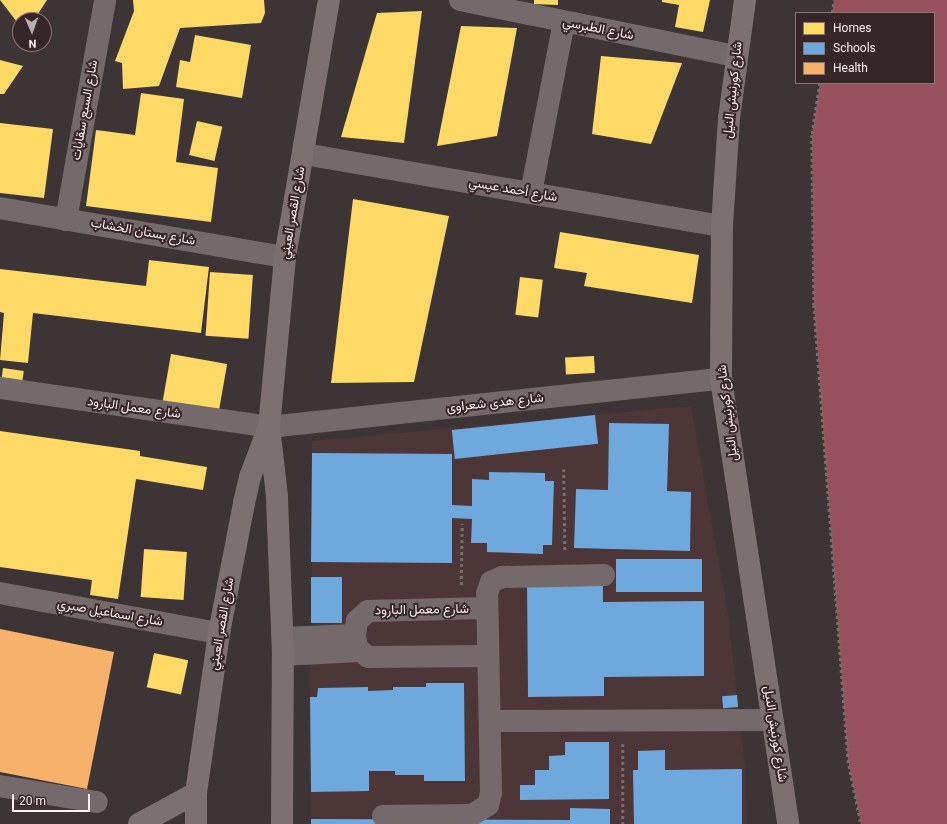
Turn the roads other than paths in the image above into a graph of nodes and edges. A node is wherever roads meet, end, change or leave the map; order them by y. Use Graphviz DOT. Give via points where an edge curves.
graph roads {
  1 [pos="105,0"];
  2 [pos="329,0"];
  3 [pos="460,0"];
  4 [pos="745,0"];
  5 [pos="564,22"];
  6 [pos="736,56"];
  7 [pos="304,154"];
  8 [pos="531,193"];
  9 [pos="0,208"];
  10 [pos="66,220"];
  11 [pos="722,226"];
  12 [pos="285,257"];
  13 [pos="722,379"];
  14 [pos="0,388"];
  15 [pos="269,427"];
  16 [pos="604,575"];
  17 [pos="0,593"];
  18 [pos="487,608"];
  19 [pos="219,633"];
  20 [pos="357,643"];
  21 [pos="283,647"];
  22 [pos="488,656"];
  23 [pos="772,720"];
  24 [pos="490,721"];
  25 [pos="0,786"];
  26 [pos="196,793"];
  27 [pos="97,802"];
  28 [pos="383,816"];
  29 [pos="139,824"];
  30 [pos="196,824"];
  31 [pos="282,824"];
  32 [pos="788,824"];
  1 -- 10 [label="street, شارع السبع سقايات"];
  2 -- 7 [label="highway, شارع القصر العيني"];
  3 -- 5 [label="street, شارع الطبرسي"];
  4 -- 6 [label="highway, شارع كورنيش النيل"];
  5 -- 6 [label="street, شارع الطبرسي"];
  5 -- 8 [label="street"];
  6 -- 11 [label="highway, شارع كورنيش النيل"];
  7 -- 8 [label="street, شارع أحمد عيسي"];
  7 -- 12 [label="highway, شارع القصر العيني"];
  8 -- 11 [label="street, شارع أحمد عيسي"];
  9 -- 10 [label="street, شارع بستان الخشاب"];
  10 -- 12 [label="street, شارع بستان الخشاب"];
  11 -- 13 [label="highway, شارع كورنيش النيل"];
  12 -- 15 [label="highway, شارع القصر العيني"];
  13 -- 15 [label="street, شارع هدى شعراوى"];
  13 -- 23 [label="highway, شارع كورنيش النيل"];
  14 -- 15 [label="street, شارع معمل البارود"];
  15 -- 19 [label="highway, شارع القصر العيني" via="247,490"];
  15 -- 21 [label="highway, شارع القصر العيني" via="276,496"];
  16 -- 18 [label="street" via="496,578 488,587"];
  17 -- 19 [label="street, شارع اسماعيل صبري"];
  18 -- 20 [label="street, شارع معمل البارود" via="368,611 357,621"];
  18 -- 22 [label="street"];
  19 -- 26 [label="highway, شارع القصر العيني"];
  20 -- 21 [label="street"];
  20 -- 22 [label="street" via="368,657"];
  21 -- 31 [label="highway, شارع القصر العيني"];
  22 -- 24 [label="street"];
  23 -- 24 [label="street"];
  23 -- 32 [label="highway, شارع كورنيش النيل"];
  24 -- 28 [label="street" via="491,793 484,809 472,815"];
  25 -- 27 [label="street"];
  26 -- 29 [label="highway"];
  26 -- 30 [label="highway, شارع القصر العيني"];
}
